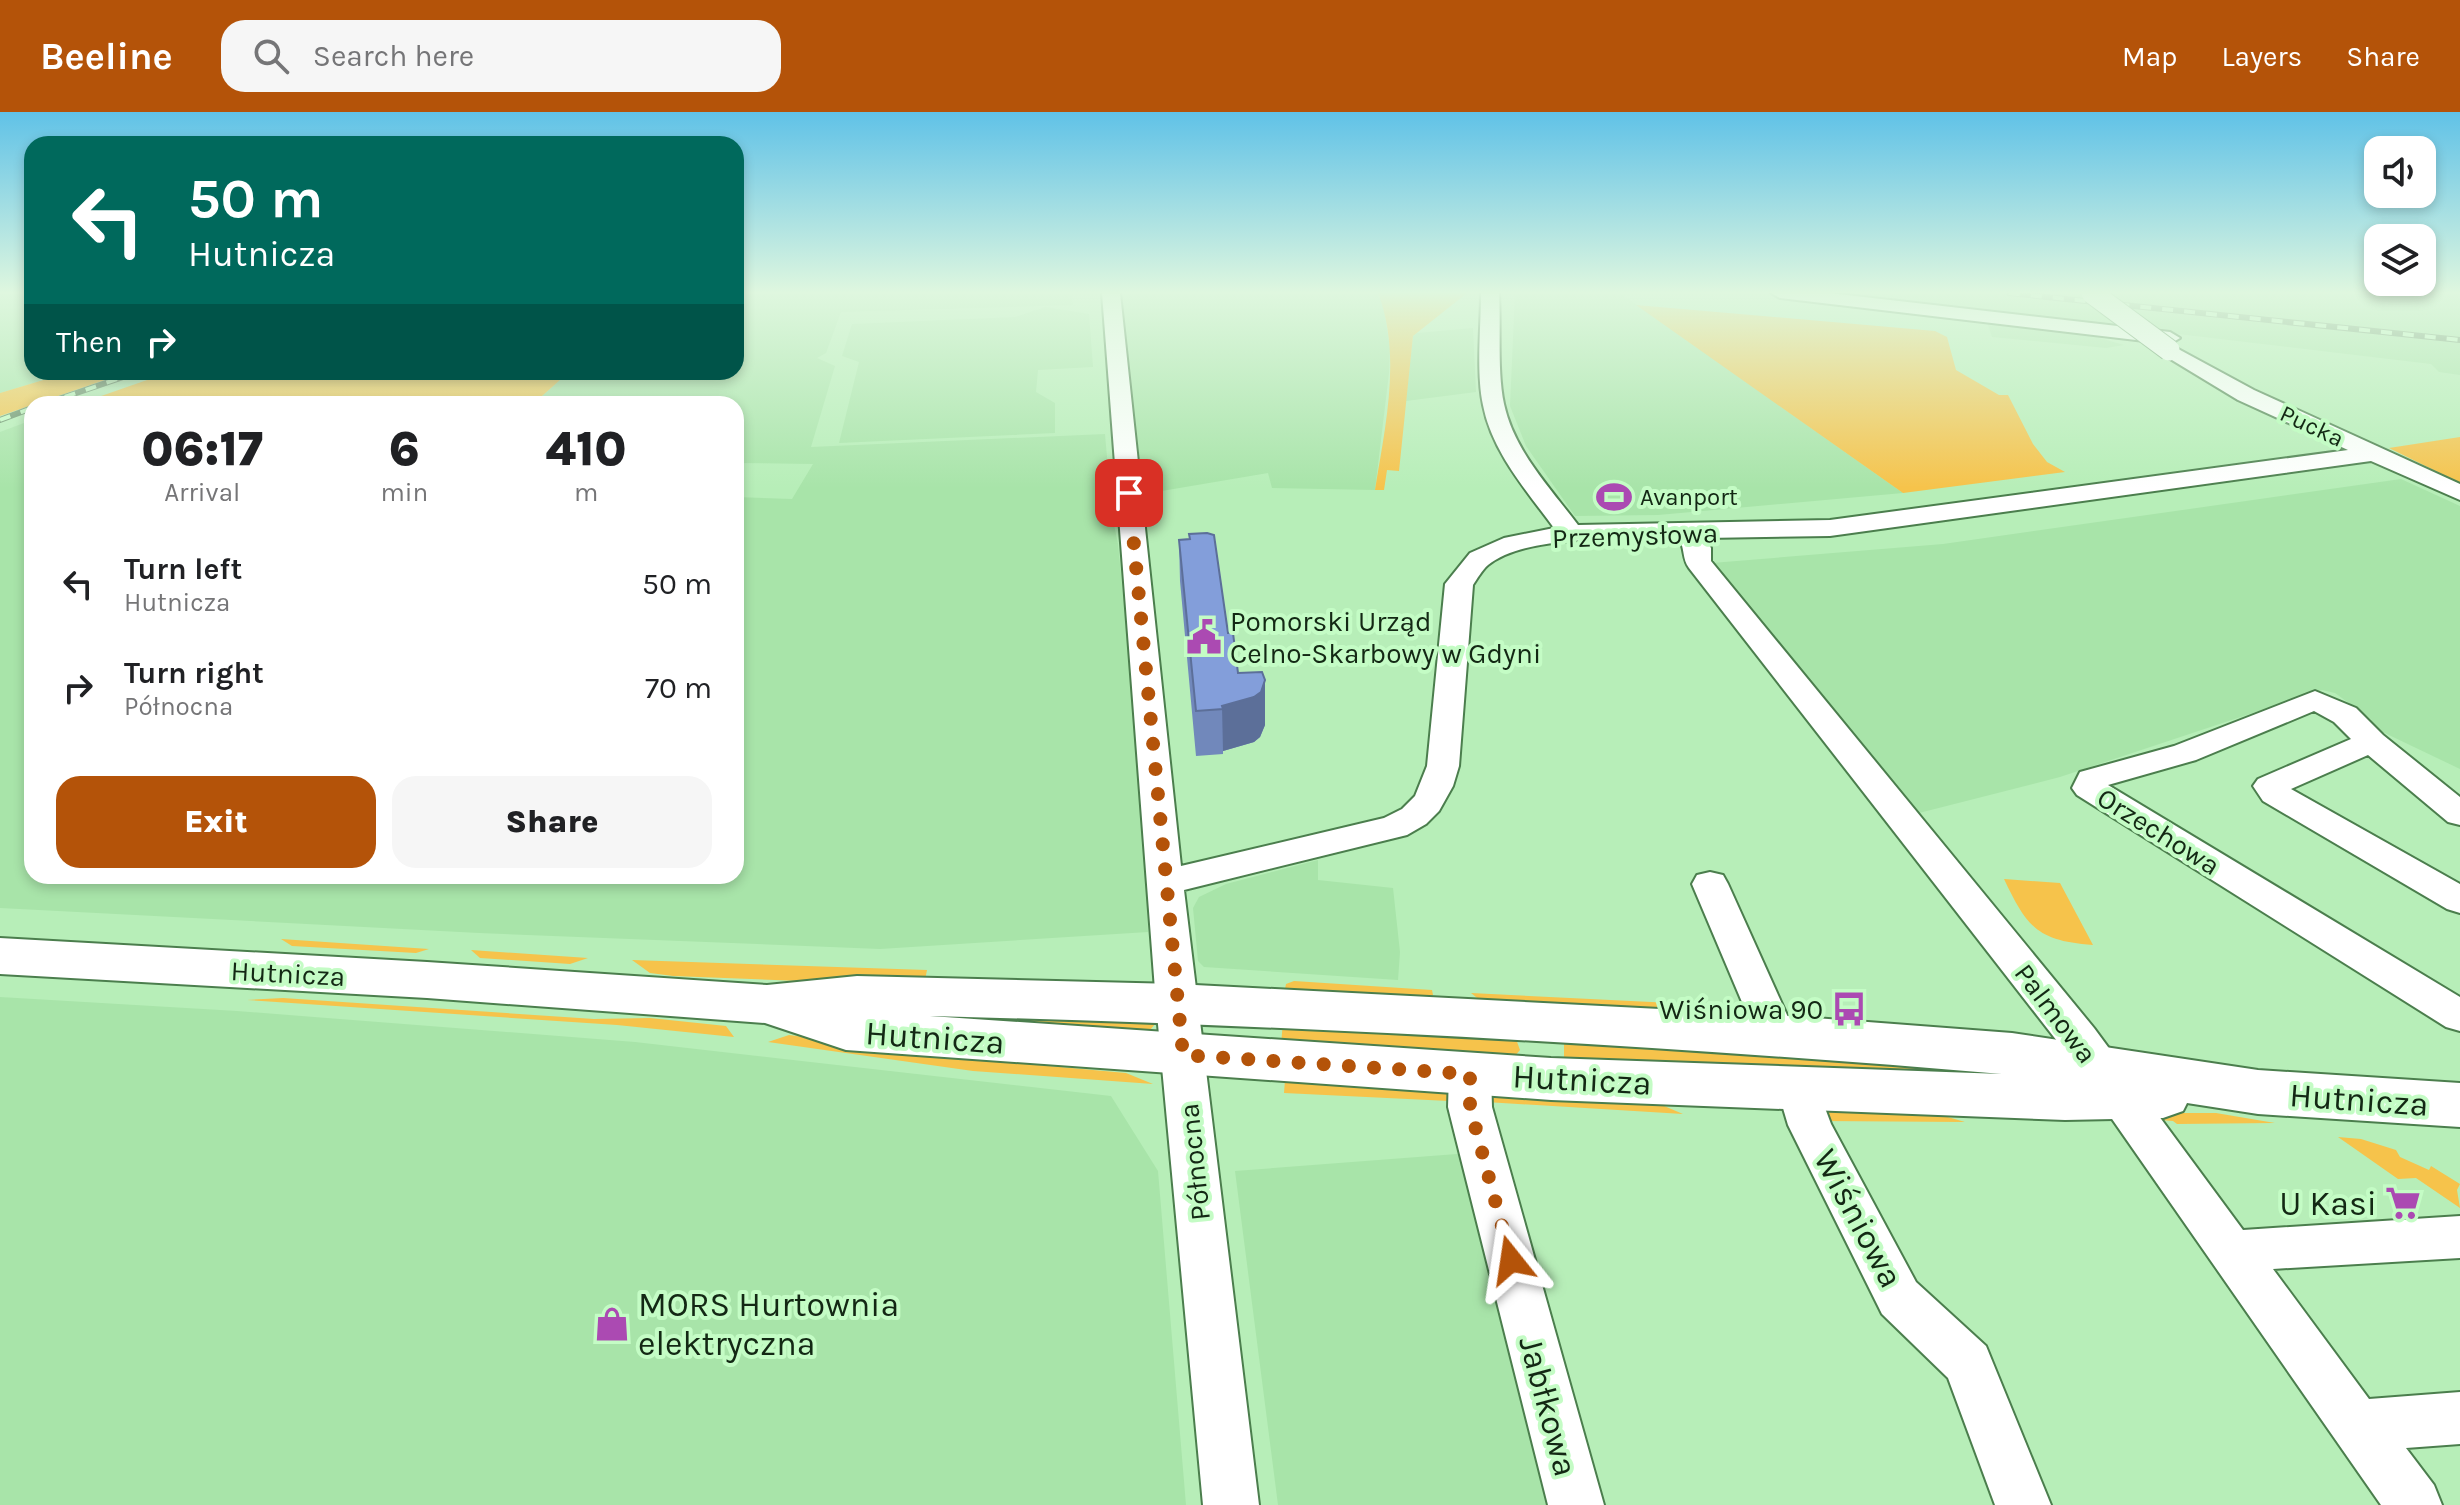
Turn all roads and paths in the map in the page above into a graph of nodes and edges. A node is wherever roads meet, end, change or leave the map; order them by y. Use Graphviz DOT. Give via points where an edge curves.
graph roads {
  1 [pos="1117,358"];
  2 [pos="1492,358"];
  3 [pos="2191,358"];
  4 [pos="2373,454"];
  5 [pos="2460,493"];
  6 [pos="1688,532"];
  7 [pos="1571,533"];
  8 [pos="2372,742"];
  9 [pos="2460,814"];
  10 [pos="1165,882"];
  11 [pos="1710,884"];
  12 [pos="2460,900"];
  13 [pos="0,956"];
  14 [pos="1176,1003"];
  15 [pos="767,1004"];
  16 [pos="2460,1016"];
  17 [pos="1541,1021"];
  18 [pos="1776,1035"];
  19 [pos="1183,1055"];
  20 [pos="1470,1074"];
  21 [pos="1551,1079"];
  22 [pos="2109,1081"];
  23 [pos="1798,1088"];
  24 [pos="2457,1114"];
  25 [pos="2460,1237"];
  26 [pos="2233,1251"];
  27 [pos="2460,1418"];
  28 [pos="2358,1426"];
  29 [pos="1231,1505"];
  30 [pos="1576,1505"];
  31 [pos="2023,1505"];
  32 [pos="2414,1505"];
  1 -- 10 [label="street, Północna"];
  2 -- 7 [label="street" via="1497,421 1513,453"];
  3 -- 4 [label="street, Pucka" via="2246,395"];
  4 -- 5 [label="street, Pucka"];
  4 -- 6 [label="street, Przemysłowa" via="1830,528"];
  6 -- 7 [label="street, Przemysłowa"];
  6 -- 22 [label="street, Palmowa" via="1698,548 1698,562"];
  7 -- 10 [label="street, Przemysłowa" via="1496,550 1461,579 1443,766 1422,812 1372,833"];
  8 -- 9 [label="street"];
  8 -- 12 [label="street" via="2270,786 2275,794"];
  8 -- 16 [label="street, Orzechowa" via="2345,715 2315,700 2185,753 2092,779 2089,788"];
  10 -- 14 [label="street, Północna"];
  11 -- 18 [label="street"];
  13 -- 15 [label="main road, Hutnicza"];
  14 -- 15 [label="main road, Hutnicza" via="857,995"];
  14 -- 17 [label="main road, Hutnicza"];
  14 -- 19 [label="street, Północna"];
  15 -- 19 [label="main road, Hutnicza" via="846,1030"];
  17 -- 18 [label="main road, Hutnicza"];
  17 -- 21 [label="main road"];
  18 -- 22 [label="main road, Hutnicza" via="2012,1054"];
  19 -- 20 [label="main road, Hutnicza"];
  19 -- 29 [label="street, Północna"];
  20 -- 21 [label="main road, Hutnicza"];
  20 -- 30 [label="street, Jabłkowa" via="1470,1107"];
  21 -- 23 [label="main road, Hutnicza"];
  22 -- 23 [label="main road, Hutnicza" via="2049,1098"];
  22 -- 24 [label="main road, Hutnicza"];
  22 -- 26 [label="street, Palmowa"];
  23 -- 31 [label="street, Wiśniowa" via="1810,1125 1899,1298 1968,1363"];
  25 -- 26 [label="street"];
  26 -- 28 [label="street, Palmowa"];
  27 -- 28 [label="street"];
  28 -- 32 [label="street, Palmowa"];
}
